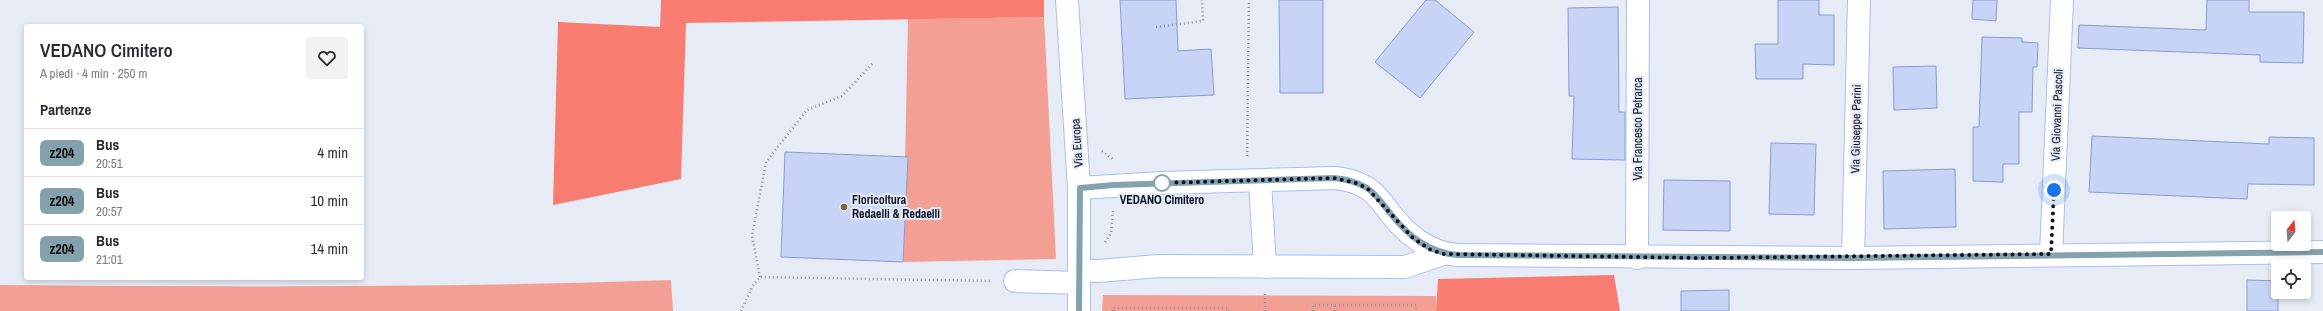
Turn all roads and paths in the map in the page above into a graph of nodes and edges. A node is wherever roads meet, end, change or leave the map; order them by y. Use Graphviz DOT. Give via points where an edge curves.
graph roads {
  1 [pos="1067,0"];
  2 [pos="1202,0"];
  3 [pos="1249,0"];
  4 [pos="1638,0"];
  5 [pos="1859,0"];
  6 [pos="2062,0"];
  7 [pos="1156,28"];
  8 [pos="873,64"];
  9 [pos="1253,181"];
  10 [pos="1080,188"];
  11 [pos="2323,252"];
  12 [pos="1444,254"];
  13 [pos="2051,254"];
  14 [pos="1637,258"];
  15 [pos="1853,258"];
  16 [pos="1265,267"];
  17 [pos="760,277"];
  18 [pos="1079,277"];
  19 [pos="1016,281"];
  20 [pos="1335,305"];
  21 [pos="1199,309"];
  22 [pos="741,311"];
  23 [pos="1079,311"];
  24 [pos="1113,311"];
  25 [pos="1228,311"];
  26 [pos="1313,311"];
  27 [pos="1335,311"];
  28 [pos="1416,311"];
  1 -- 10 [label="street, Via Europa"];
  2 -- 7 [label="path" via="1203,21"];
  3 -- 9 [label="path"];
  4 -- 14 [label="street, Via Francesco Petrarca"];
  5 -- 15 [label="street, Via Giuseppe Parini"];
  6 -- 13 [label="street, Via Giovanni Pascoli"];
  8 -- 17 [label="path" via="842,96 807,110 766,162 752,236"];
  9 -- 10 [label="street"];
  9 -- 12 [label="street" via="1334,178 1356,183 1376,196 1413,238 1431,250"];
  9 -- 16 [label="street"];
  10 -- 18 [label="street, Via Europa"];
  11 -- 13 [label="street"];
  12 -- 14 [label="street"];
  12 -- 16 [label="street" via="1405,267"];
  13 -- 15 [label="street"];
  14 -- 15 [label="street"];
  16 -- 18 [label="street" via="1159,266 1098,271"];
  17 -- 19 [label="path"];
  17 -- 22 [label="path" via="752,287"];
  18 -- 19 [label="street"];
  18 -- 23 [label="street, Via Europa"];
  20 -- 26 [label="path" via="1313,305"];
  20 -- 27 [label="path"];
  20 -- 28 [label="path" via="1416,305"];
  21 -- 24 [label="path" via="1113,308"];
  21 -- 25 [label="path" via="1228,308"];
}
